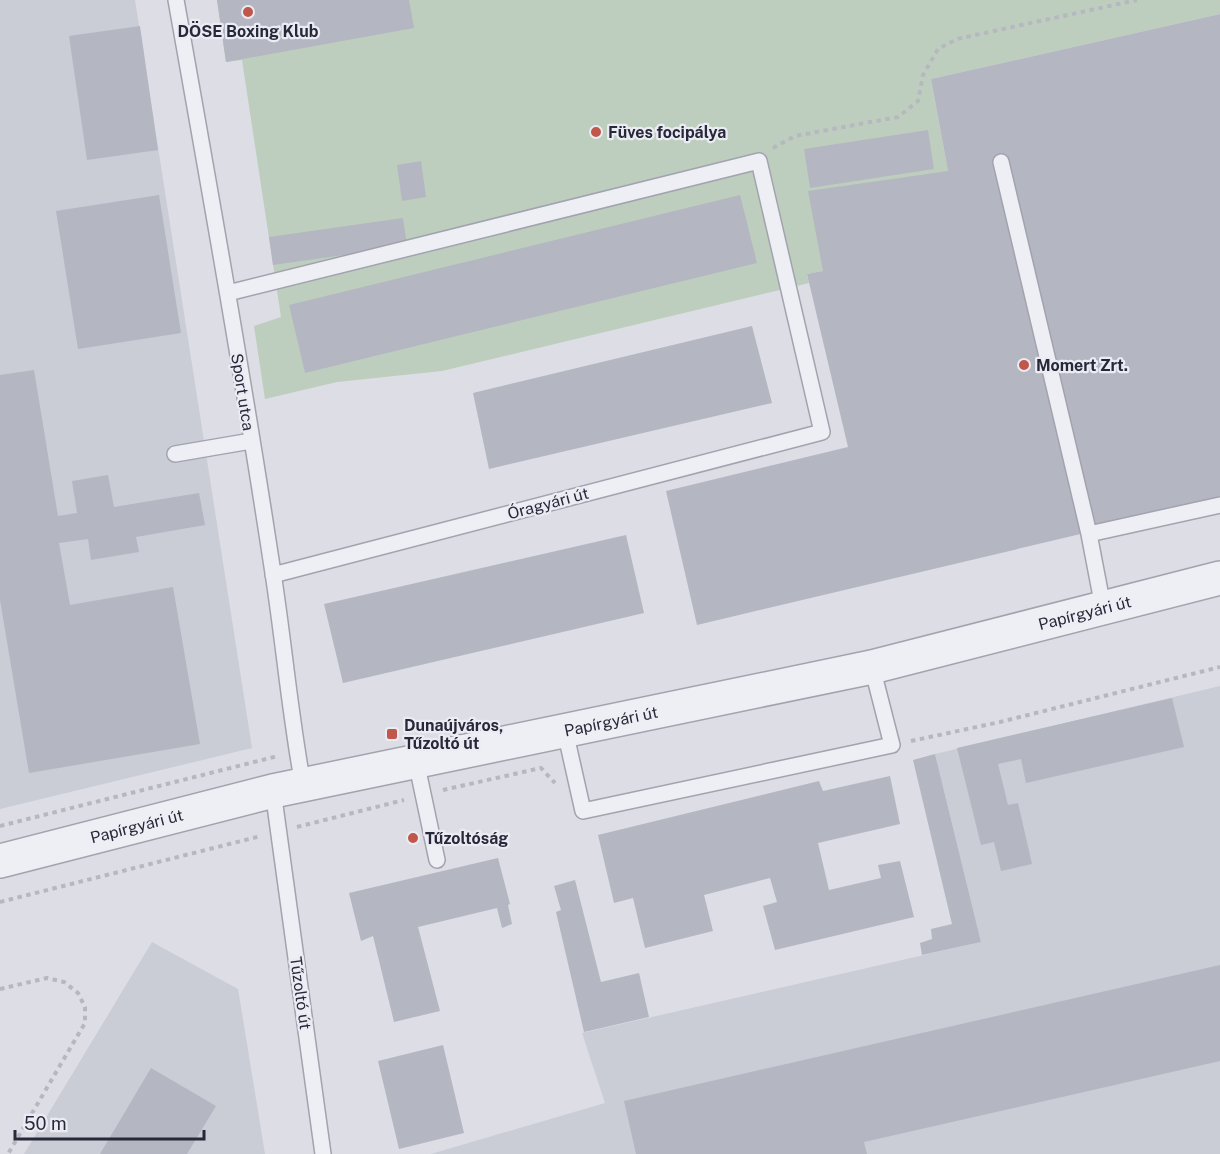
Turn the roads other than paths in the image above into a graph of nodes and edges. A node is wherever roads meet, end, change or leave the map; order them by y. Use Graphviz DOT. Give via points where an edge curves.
graph roads {
  1 [pos="176,0"];
  2 [pos="1001,162"];
  3 [pos="228,293"];
  4 [pos="251,441"];
  5 [pos="175,454"];
  6 [pos="1220,506"];
  7 [pos="1089,534"];
  8 [pos="273,575"];
  9 [pos="1220,578"];
  10 [pos="1103,607"];
  11 [pos="872,667"];
  12 [pos="565,731"];
  13 [pos="416,761"];
  14 [pos="288,788"];
  15 [pos="438,860"];
  16 [pos="0,861"];
  17 [pos="323,1154"];
  1 -- 3 [label="lane, Sport utca"];
  2 -- 7 [label="lane"];
  3 -- 4 [label="lane, Sport utca"];
  3 -- 8 [label="lane, Óragyári út" via="759,161 822,432"];
  4 -- 5 [label="lane"];
  4 -- 8 [label="lane, Sport utca"];
  6 -- 7 [label="lane"];
  7 -- 10 [label="lane"];
  8 -- 14 [label="lane, Sport utca" via="297,751"];
  9 -- 10 [label="street, Papírgyári út"];
  10 -- 11 [label="street, Papírgyári út"];
  11 -- 12 [label="street, Papírgyári út"];
  11 -- 12 [label="lane" via="892,745 583,812"];
  12 -- 13 [label="street, Papírgyári út"];
  13 -- 14 [label="street, Papírgyári út"];
  13 -- 15 [label="lane"];
  14 -- 16 [label="street, Papírgyári út"];
  14 -- 17 [label="lane, Tűzoltó út" via="278,832"];
}
